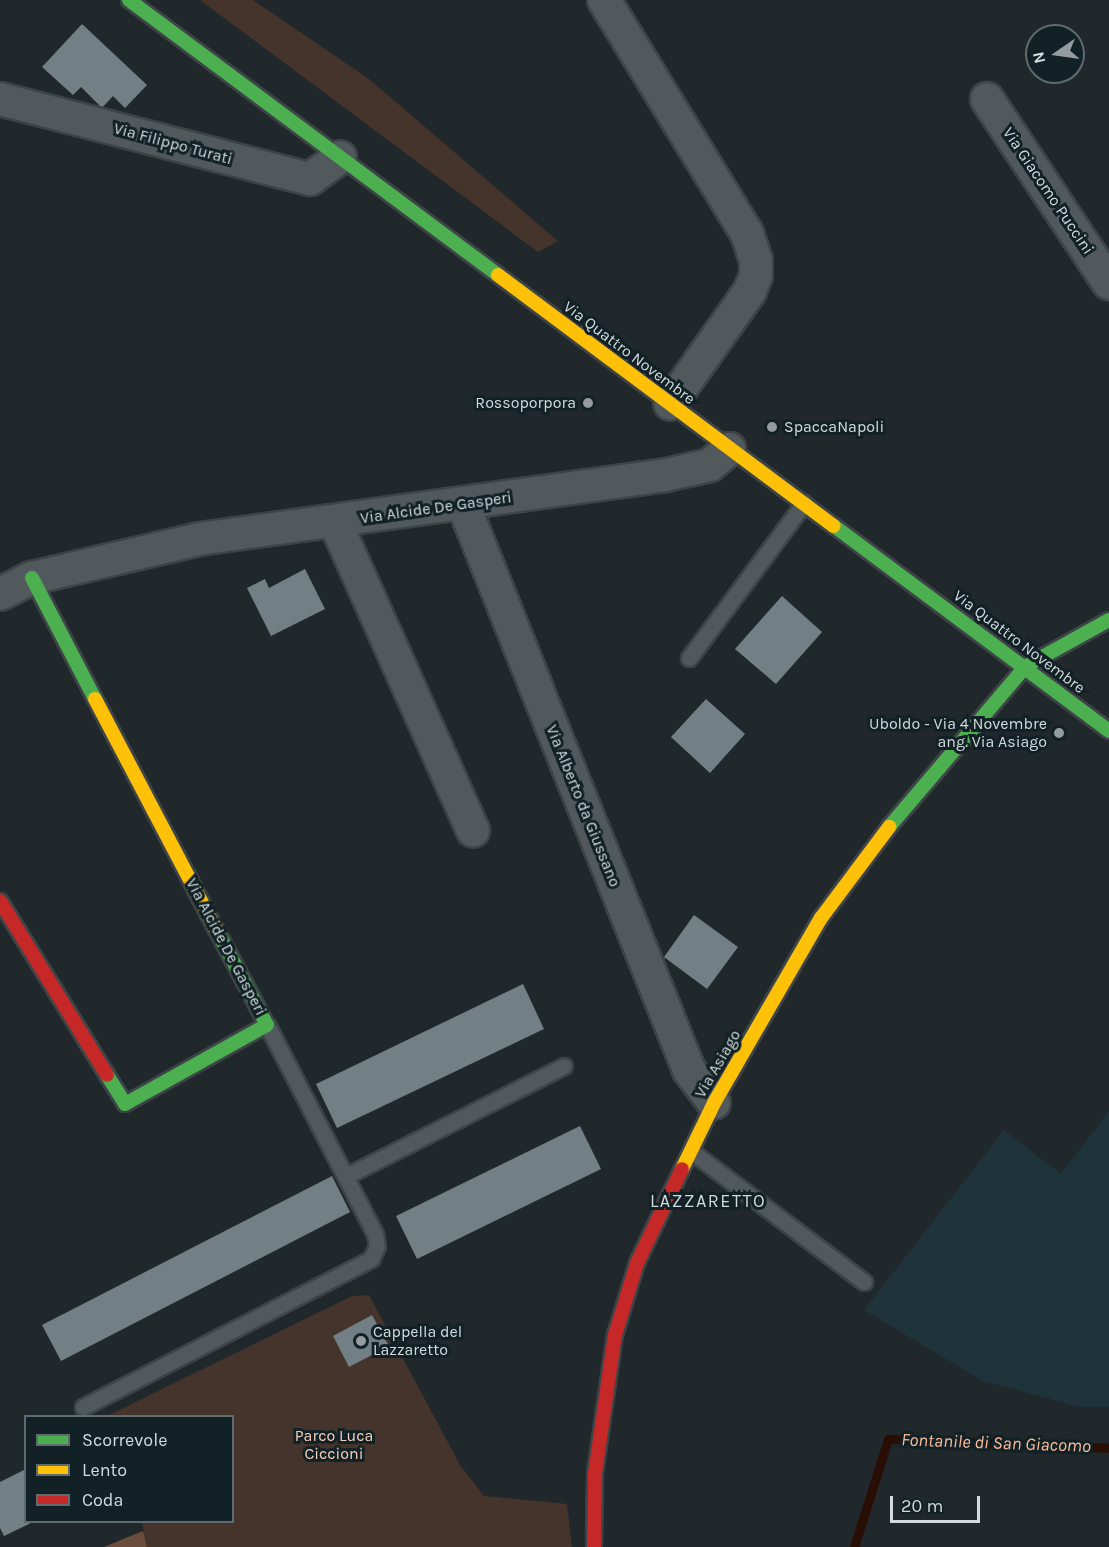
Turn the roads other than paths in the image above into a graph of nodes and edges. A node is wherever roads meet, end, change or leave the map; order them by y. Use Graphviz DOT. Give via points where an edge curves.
graph roads {
  1 [pos="129,0"];
  2 [pos="604,0"];
  3 [pos="0,99"];
  4 [pos="987,99"];
  5 [pos="340,156"];
  6 [pos="1100,250"];
  7 [pos="1109,283"];
  8 [pos="670,404"];
  9 [pos="729,449"];
  10 [pos="463,504"];
  11 [pos="804,504"];
  12 [pos="335,522"];
  13 [pos="32,578"];
  14 [pos="0,594"];
  15 [pos="1109,620"];
  16 [pos="689,658"];
  17 [pos="1026,666"];
  18 [pos="1109,731"];
  19 [pos="473,831"];
  20 [pos="0,901"];
  21 [pos="267,1025"];
  22 [pos="564,1066"];
  23 [pos="714,1103"];
  24 [pos="691,1150"];
  25 [pos="346,1176"];
  26 [pos="864,1282"];
  27 [pos="82,1407"];
  28 [pos="594,1547"];
  1 -- 5 [label="street, Via Quattro Novembre"];
  2 -- 8 [label="street" via="747,233 756,260 750,291"];
  3 -- 5 [label="street, Via Filippo Turati" via="310,179"];
  4 -- 6 [label="street, Via Giacomo Puccini"];
  5 -- 8 [label="street, Via Quattro Novembre"];
  6 -- 7 [label="street, Via Giacomo Puccini"];
  8 -- 9 [label="street, Via Quattro Novembre"];
  9 -- 10 [label="street, Via Alcide De Gasperi" via="710,465 690,471"];
  9 -- 11 [label="street, Via Quattro Novembre"];
  10 -- 12 [label="street, Via Alcide De Gasperi"];
  10 -- 23 [label="street, Via Alberto da Giussano" via="688,1070"];
  11 -- 16 [label="lane"];
  11 -- 17 [label="street, Via Quattro Novembre"];
  12 -- 13 [label="street, Via Alcide De Gasperi" via="199,539"];
  12 -- 19 [label="street"];
  13 -- 14 [label="street, Via Alcide De Gasperi"];
  13 -- 21 [label="street, Via Alcide De Gasperi"];
  15 -- 17 [label="street"];
  17 -- 18 [label="street, Via Quattro Novembre"];
  17 -- 23 [label="street, Via Asiago" via="879,838 821,918"];
  20 -- 21 [label="street, Via Alcide De Gasperi" via="125,1104"];
  21 -- 25 [label="lane"];
  22 -- 25 [label="lane"];
  23 -- 24 [label="street, Via Asiago"];
  24 -- 26 [label="lane"];
  24 -- 28 [label="street, Via Asiago" via="637,1263 615,1335 595,1473"];
  25 -- 27 [label="lane" via="375,1234 377,1246 371,1259"];
}
